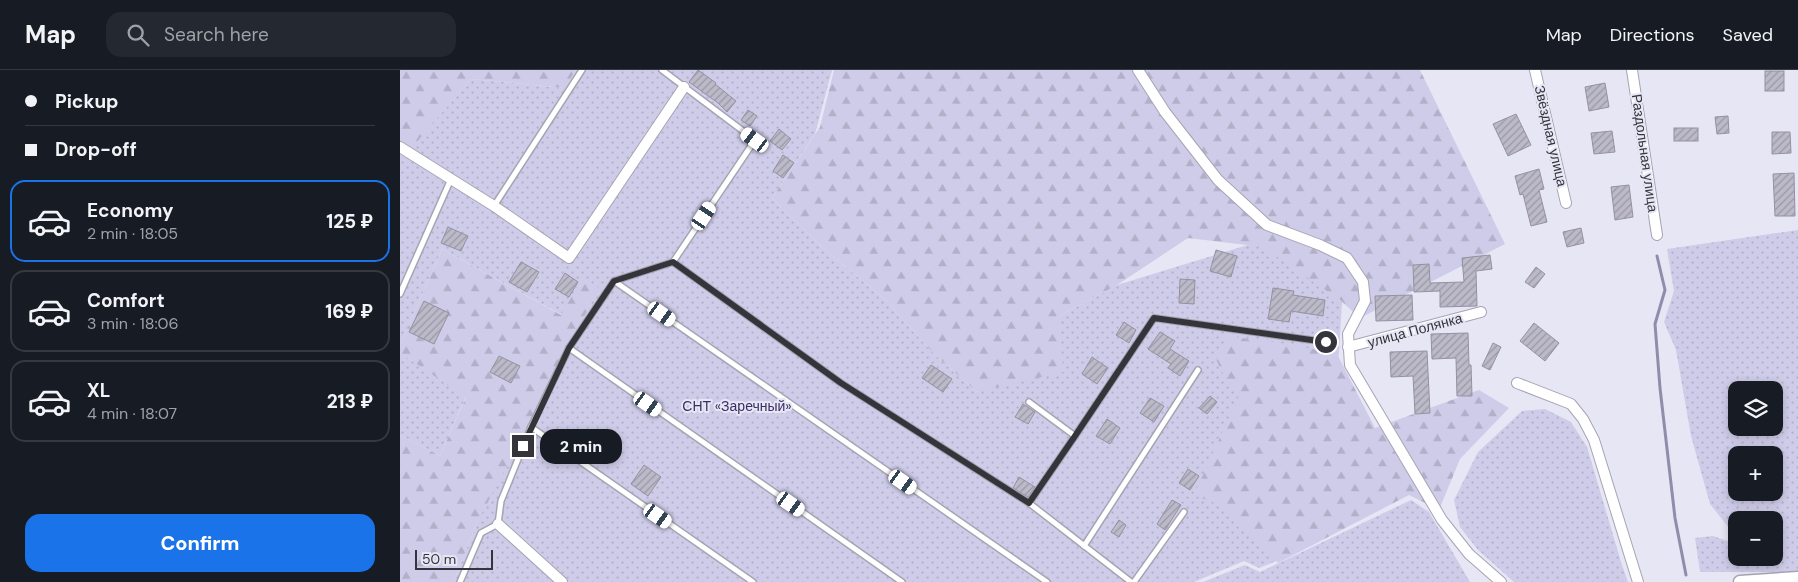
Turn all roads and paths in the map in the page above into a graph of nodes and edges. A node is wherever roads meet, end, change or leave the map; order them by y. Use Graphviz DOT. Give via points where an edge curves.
graph roads {
  1 [pos="582,70"];
  2 [pos="662,70"];
  3 [pos="1138,70"];
  4 [pos="1535,70"];
  5 [pos="1632,70"];
  6 [pos="684,87"];
  7 [pos="400,147"];
  8 [pos="451,179"];
  9 [pos="1566,203"];
  10 [pos="494,206"];
  11 [pos="1657,235"];
  12 [pos="673,262"];
  13 [pos="614,281"];
  14 [pos="400,294"];
  15 [pos="1482,312"];
  16 [pos="1326,342"];
  17 [pos="1348,347"];
  18 [pos="569,348"];
  19 [pos="1198,370"];
  20 [pos="1517,384"];
  21 [pos="1028,402"];
  22 [pos="531,427"];
  23 [pos="1075,436"];
  24 [pos="1029,503"];
  25 [pos="1184,512"];
  26 [pos="498,524"];
  27 [pos="1084,546"];
  28 [pos="1798,578"];
  29 [pos="460,582"];
  30 [pos="562,582"];
  31 [pos="753,582"];
  32 [pos="902,582"];
  33 [pos="1048,582"];
  34 [pos="1132,582"];
  35 [pos="1501,582"];
  36 [pos="1638,582"];
  37 [pos="1740,582"];
  1 -- 10 [label="lane"];
  2 -- 6 [label="lane"];
  3 -- 17 [label="street" via="1165,112 1218,180 1267,225 1347,258 1363,282 1365,301 1348,334"];
  4 -- 9 [label="street, Звёздная улица"];
  5 -- 11 [label="street, Раздольная улица"];
  6 -- 10 [label="street" via="569,258"];
  6 -- 12 [label="lane" via="755,140"];
  7 -- 8 [label="street"];
  8 -- 10 [label="street"];
  8 -- 14 [label="lane"];
  12 -- 13 [label="lane"];
  12 -- 24 [label="lane" via="841,383"];
  13 -- 18 [label="lane"];
  13 -- 33 [label="lane"];
  15 -- 17 [label="street, улица Полянка"];
  16 -- 23 [label="lane" via="1154,318"];
  17 -- 35 [label="street" via="1350,366 1442,520 1469,554"];
  18 -- 22 [label="lane"];
  18 -- 32 [label="lane"];
  19 -- 27 [label="lane"];
  20 -- 36 [label="street" via="1570,404 1583,419 1594,440"];
  21 -- 23 [label="lane"];
  22 -- 26 [label="lane" via="501,501"];
  22 -- 31 [label="lane"];
  23 -- 24 [label="lane"];
  24 -- 27 [label="lane"];
  25 -- 34 [label="lane"];
  26 -- 29 [label="lane" via="481,533"];
  26 -- 30 [label="street"];
  27 -- 34 [label="lane"];
  28 -- 37 [label="street"];
}
